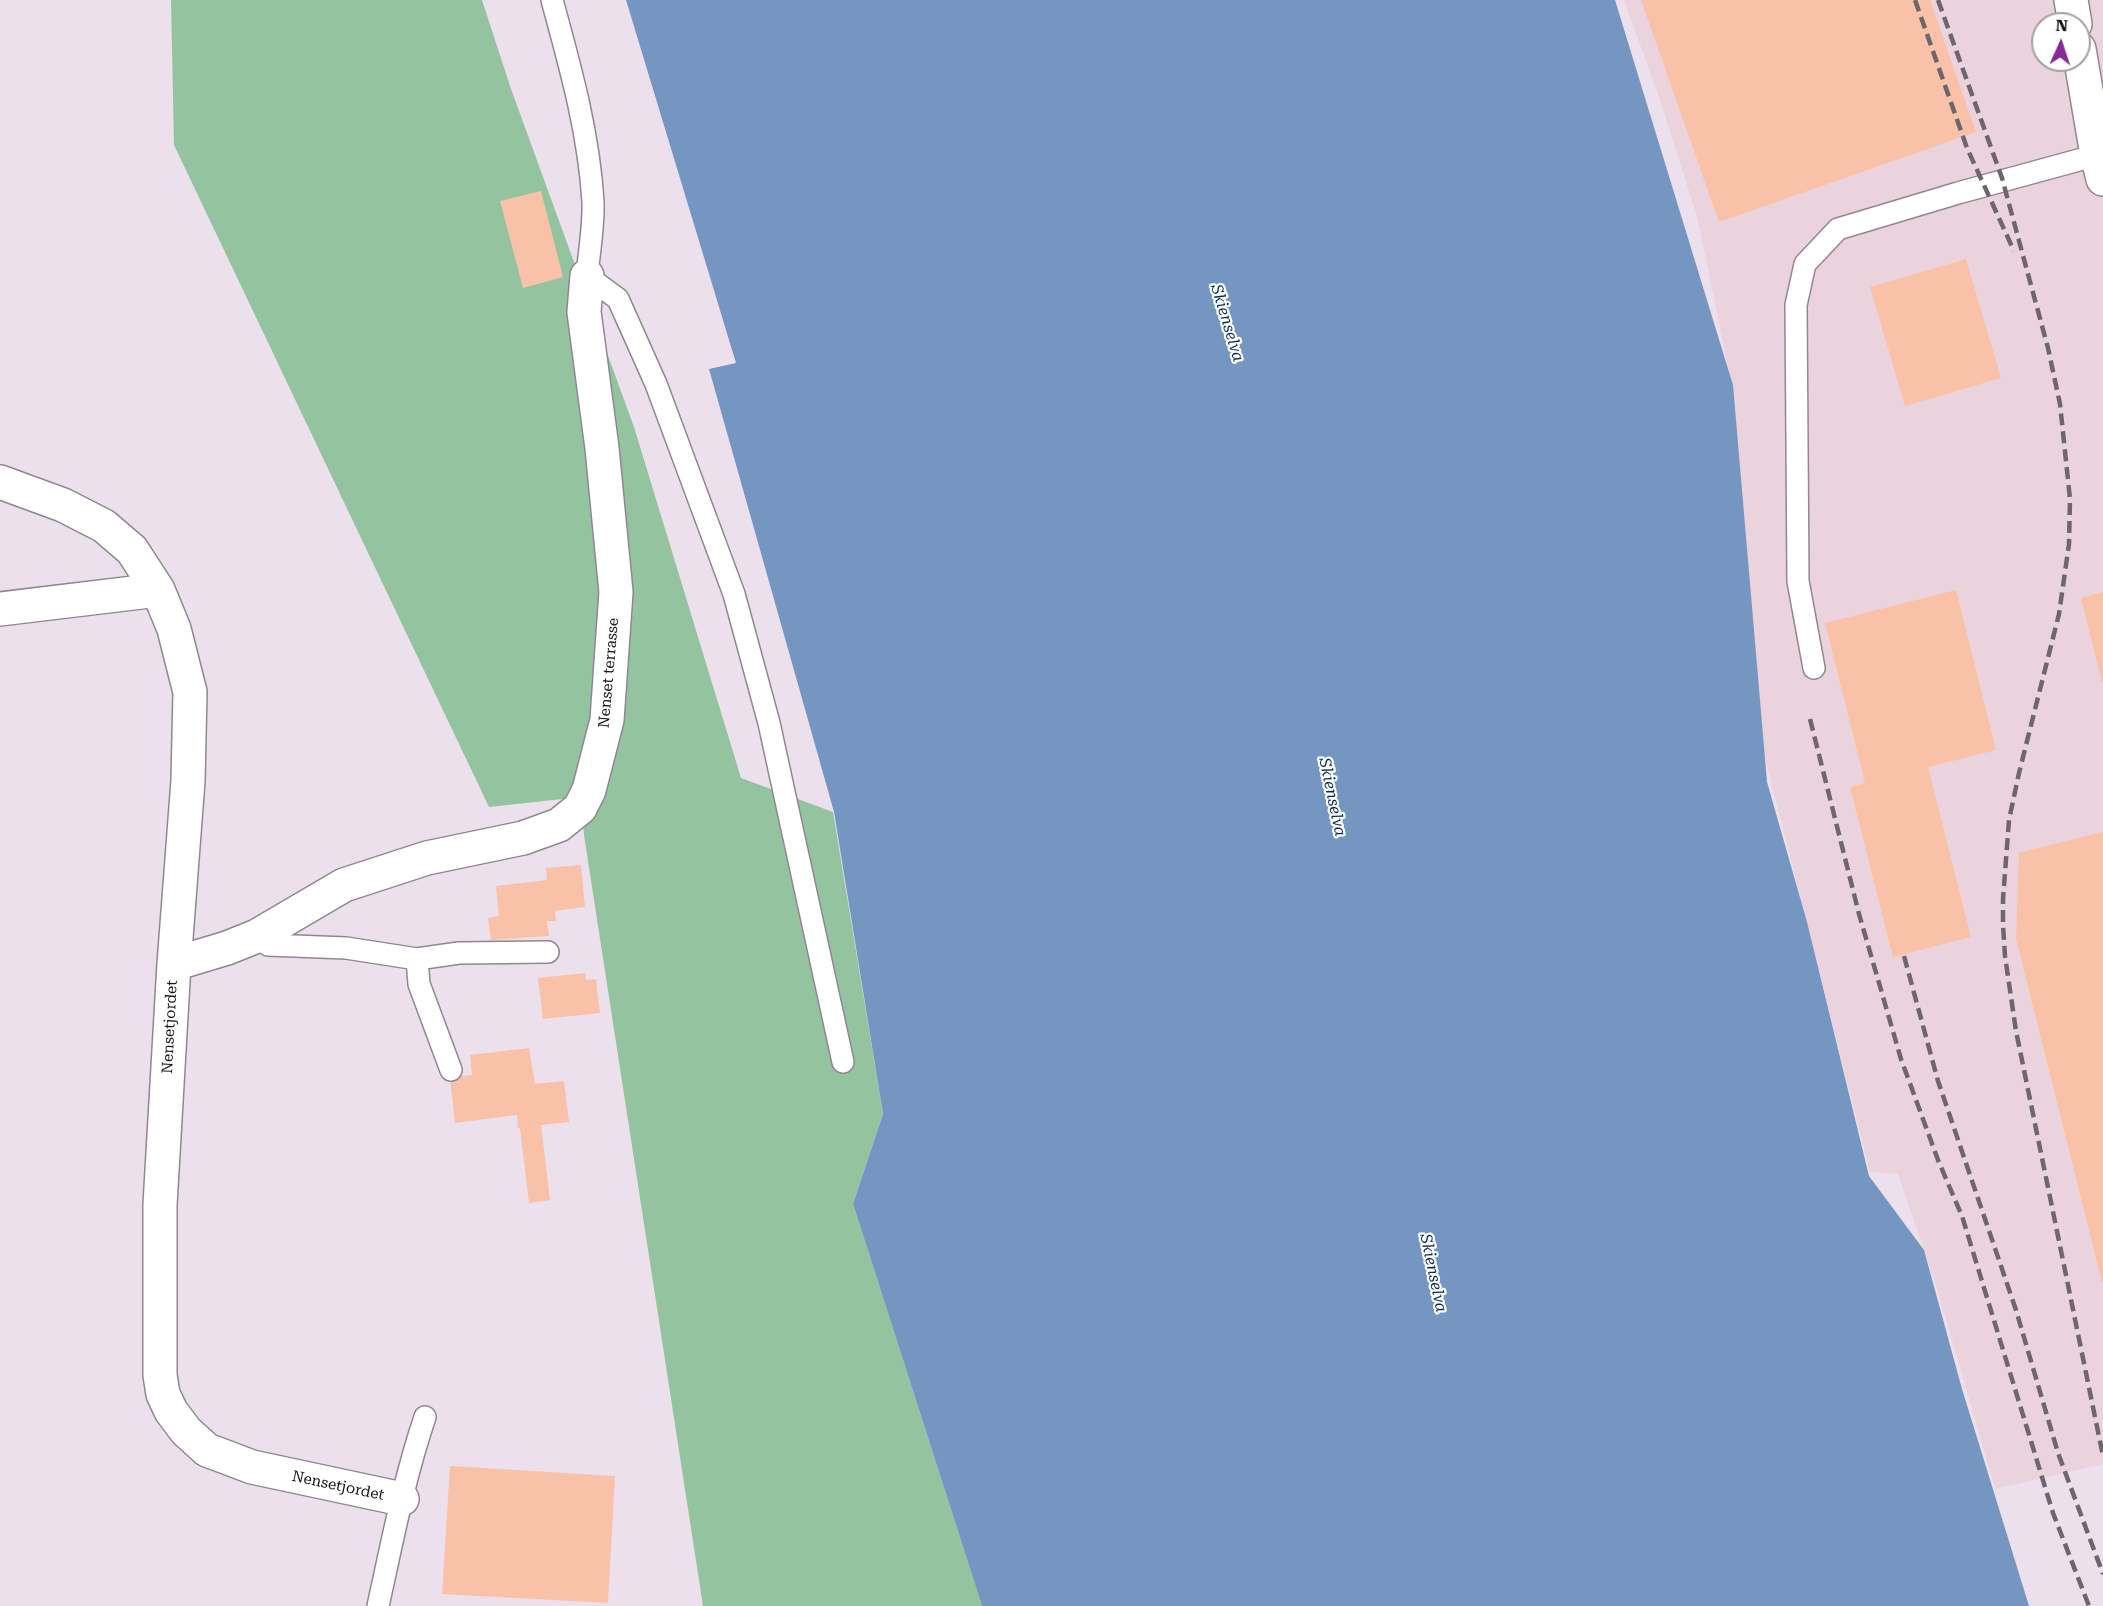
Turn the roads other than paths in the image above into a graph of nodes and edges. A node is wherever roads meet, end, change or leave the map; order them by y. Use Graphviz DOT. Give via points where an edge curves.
graph roads {
  1 [pos="552,0"];
  2 [pos="2083,72"];
  3 [pos="2100,167"];
  4 [pos="587,276"];
  5 [pos="0,482"];
  6 [pos="158,590"];
  7 [pos="0,609"];
  8 [pos="1814,668"];
  9 [pos="257,936"];
  10 [pos="548,952"];
  11 [pos="417,958"];
  12 [pos="174,964"];
  13 [pos="843,1062"];
  14 [pos="451,1071"];
  15 [pos="425,1417"];
  16 [pos="402,1499"];
  17 [pos="378,1606"];
  1 -- 4 [label="lane" via="587,145 593,205"];
  2 -- 3 [label="street"];
  3 -- 8 [label="lane" via="1838,229 1805,264 1796,305 1798,582"];
  4 -- 9 [label="street, Nenset terrasse" via="584,312 616,592 607,720 589,790 580,808 559,825 523,838 428,858 344,885"];
  4 -- 13 [label="lane" via="618,298 656,384 734,594 769,723"];
  5 -- 6 [label="street, Nensetjordet" via="63,505 104,526 132,550"];
  6 -- 7 [label="street"];
  6 -- 12 [label="street, Nensetjordet" via="174,629 190,692 188,781"];
  9 -- 11 [label="lane" via="268,945 346,948"];
  9 -- 12 [label="street, Nenset terrasse"];
  10 -- 11 [label="lane" via="459,953"];
  11 -- 14 [label="lane" via="419,984"];
  12 -- 16 [label="street, Nensetjordet" via="160,1205 163,1394 186,1431 207,1450 252,1467"];
  15 -- 16 [label="lane"];
  16 -- 17 [label="lane"];
}
